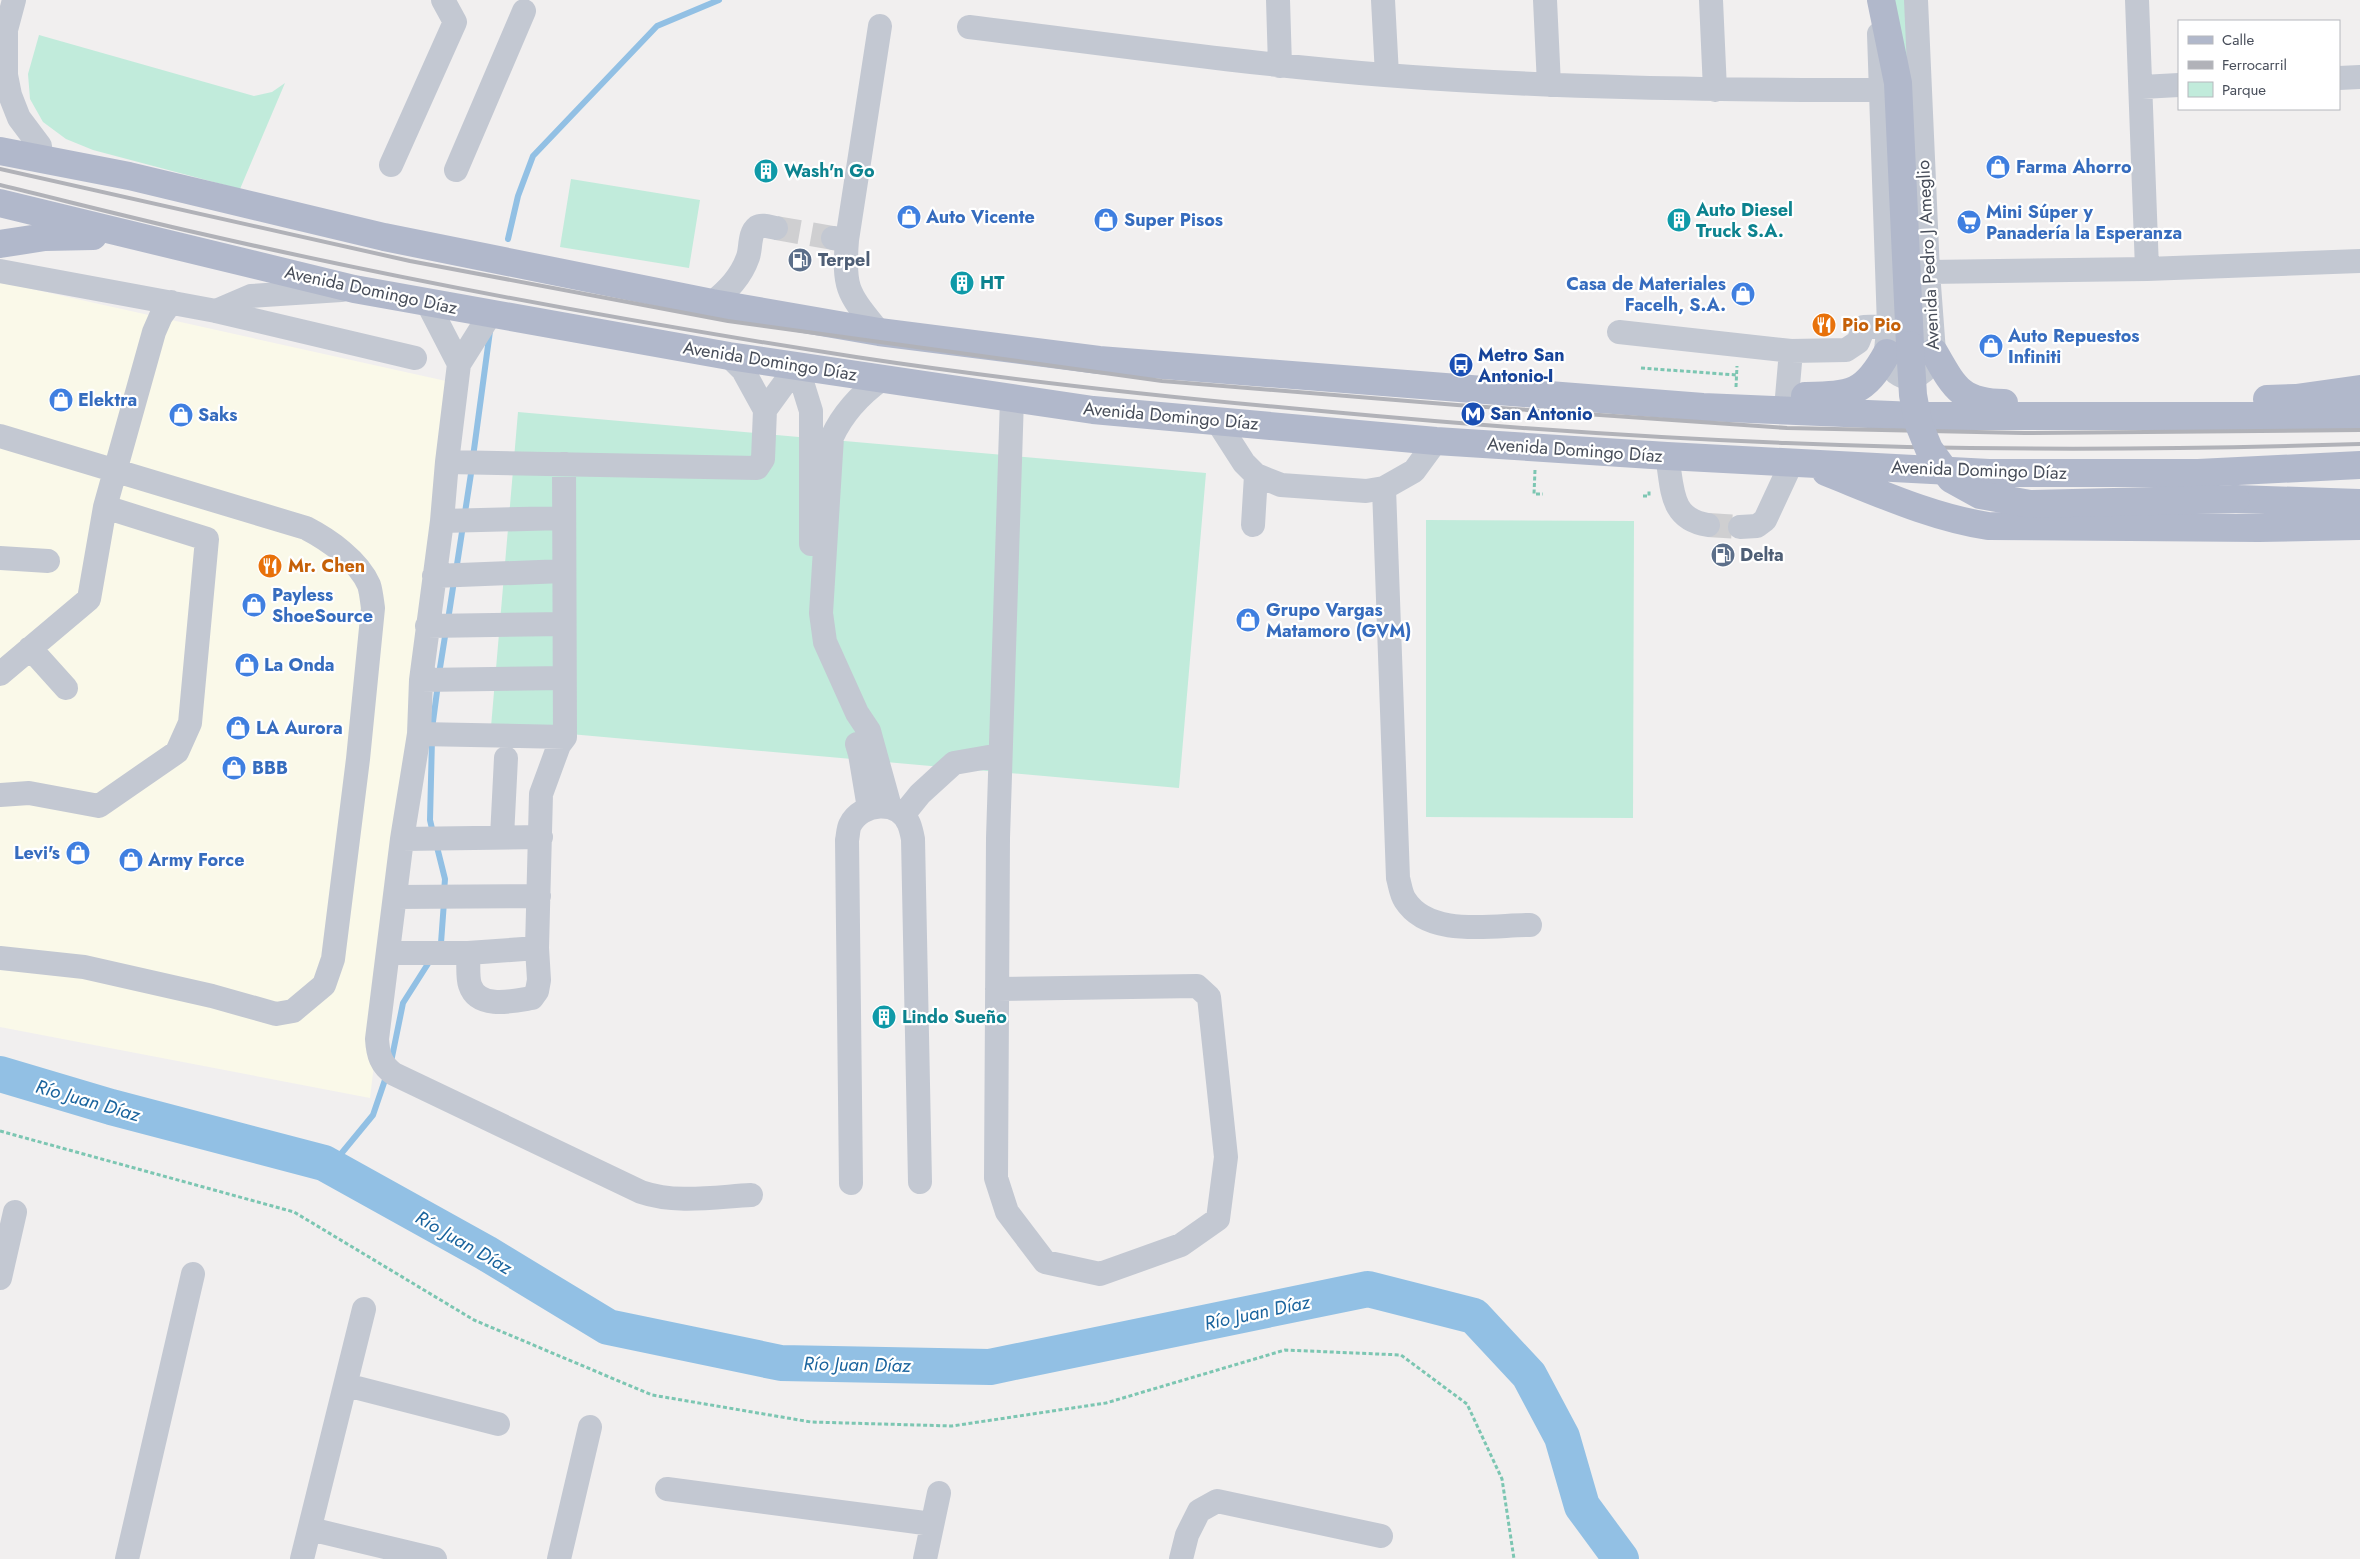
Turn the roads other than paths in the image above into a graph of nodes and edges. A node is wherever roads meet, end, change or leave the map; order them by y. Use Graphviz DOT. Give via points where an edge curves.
graph roads {
  1 [pos="14,0"];
  2 [pos="443,0"];
  3 [pos="1278,0"];
  4 [pos="1383,0"];
  5 [pos="1545,0"];
  6 [pos="1712,0"];
  7 [pos="1879,0"];
  8 [pos="1916,0"];
  9 [pos="2137,0"];
  10 [pos="524,11"];
  11 [pos="880,26"];
  12 [pos="969,27"];
  13 [pos="3,33"];
  14 [pos="1280,66"];
  15 [pos="1387,75"];
  16 [pos="2360,77"];
  17 [pos="2340,78"];
  18 [pos="1549,85"];
  19 [pos="2178,85"];
  20 [pos="2142,87"];
  21 [pos="1716,90"];
  22 [pos="1882,90"];
  23 [pos="0,131"];
  24 [pos="40,146"];
  25 [pos="0,151"];
  26 [pos="391,165"];
  27 [pos="456,170"];
  28 [pos="129,176"];
  29 [pos="0,203"];
  30 [pos="776,228"];
  31 [pos="133,236"];
  32 [pos="0,244"];
  33 [pos="2360,261"];
  34 [pos="2147,270"];
  35 [pos="0,272"];
  36 [pos="1928,272"];
  37 [pos="354,288"];
  38 [pos="171,302"];
  39 [pos="427,302"];
  40 [pos="712,303"];
  41 [pos="216,311"];
  42 [pos="491,314"];
  43 [pos="879,332"];
  44 [pos="1619,332"];
  45 [pos="1905,344"];
  46 [pos="1791,351"];
  47 [pos="729,356"];
  48 [pos="415,358"];
  49 [pos="459,364"];
  50 [pos="796,366"];
  51 [pos="882,379"];
  52 [pos="2360,389"];
  53 [pos="1787,397"];
  54 [pos="1012,398"];
  55 [pos="1702,407"];
  56 [pos="765,410"];
  57 [pos="2360,416"];
  58 [pos="1217,421"];
  59 [pos="0,436"];
  60 [pos="1436,441"];
  61 [pos="1667,456"];
  62 [pos="447,462"];
  63 [pos="1799,463"];
  64 [pos="564,464"];
  65 [pos="2360,465"];
  66 [pos="116,471"];
  67 [pos="2198,473"];
  68 [pos="1256,475"];
  69 [pos="2360,483"];
  70 [pos="1384,488"];
  71 [pos="2360,503"];
  72 [pos="105,507"];
  73 [pos="564,518"];
  74 [pos="442,521"];
  75 [pos="1253,525"];
  76 [pos="1708,525"];
  77 [pos="2360,526"];
  78 [pos="1740,527"];
  79 [pos="0,558"];
  80 [pos="48,562"];
  81 [pos="564,571"];
  82 [pos="434,576"];
  83 [pos="564,624"];
  84 [pos="427,626"];
  85 [pos="30,648"];
  86 [pos="0,674"];
  87 [pos="564,678"];
  88 [pos="421,680"];
  89 [pos="66,688"];
  90 [pos="419,734"];
  91 [pos="565,737"];
  92 [pos="1000,755"];
  93 [pos="506,758"];
  94 [pos="0,795"];
  95 [pos="887,810"];
  96 [pos="540,837"];
  97 [pos="502,838"];
  98 [pos="402,839"];
  99 [pos="538,896"];
  100 [pos="395,897"];
  101 [pos="1530,925"];
  102 [pos="537,948"];
  103 [pos="388,953"];
  104 [pos="468,953"];
  105 [pos="0,958"];
  106 [pos="997,988"];
  107 [pos="920,1182"];
  108 [pos="851,1183"];
  109 [pos="751,1195"];
  110 [pos="15,1212"];
  111 [pos="193,1274"];
  112 [pos="0,1278"];
  113 [pos="364,1309"];
  114 [pos="346,1385"];
  115 [pos="498,1424"];
  116 [pos="590,1427"];
  117 [pos="667,1488"];
  118 [pos="939,1493"];
  119 [pos="932,1524"];
  120 [pos="310,1529"];
  121 [pos="1381,1536"];
  122 [pos="127,1559"];
  123 [pos="302,1559"];
  124 [pos="435,1559"];
  125 [pos="558,1559"];
  126 [pos="925,1559"];
  127 [pos="1181,1559"];
  1 -- 13 [label="street"];
  2 -- 26 [label="street" via="455,22"];
  3 -- 14 [label="street"];
  4 -- 15 [label="street"];
  5 -- 18 [label="street"];
  6 -- 21 [label="street"];
  7 -- 22 [label="street"];
  7 -- 45 [label="main road" via="1898,83"];
  8 -- 36 [label="street, Avenida Pedro J Ameglio"];
  9 -- 20 [label="street"];
  10 -- 27 [label="street"];
  11 -- 43 [label="street" via="840,239 848,287 855,302"];
  12 -- 14 [label="street"];
  13 -- 24 [label="street" via="10,95 19,118"];
  14 -- 15 [label="street"];
  15 -- 18 [label="street"];
  16 -- 17 [label="street"];
  18 -- 21 [label="street"];
  19 -- 20 [label="street"];
  20 -- 34 [label="street"];
  21 -- 22 [label="street"];
  22 -- 45 [label="street"];
  23 -- 24 [label="main road"];
  24 -- 28 [label="main road"];
  25 -- 28 [label="main road"];
  28 -- 40 [label="main road" via="375,235"];
  29 -- 31 [label="main road, Avenida Domingo Díaz"];
  30 -- 40 [label="street" via="762,226 752,232 748,256 740,274 731,287"];
  31 -- 32 [label="main road" via="45,237"];
  31 -- 37 [label="main road, Avenida Domingo Díaz"];
  33 -- 34 [label="street"];
  34 -- 36 [label="street"];
  35 -- 38 [label="street"];
  36 -- 45 [label="street, Avenida Pedro J Ameglio"];
  37 -- 39 [label="main road, Avenida Domingo Díaz"];
  37 -- 41 [label="street" via="252,296"];
  38 -- 41 [label="street"];
  38 -- 66 [label="street" via="154,332"];
  39 -- 42 [label="main road, Avenida Domingo Díaz"];
  39 -- 49 [label="street"];
  40 -- 43 [label="main road"];
  41 -- 48 [label="street"];
  42 -- 47 [label="main road, Avenida Domingo Díaz"];
  42 -- 49 [label="street"];
  43 -- 55 [label="main road" via="1099,360"];
  44 -- 46 [label="street"];
  45 -- 46 [label="street" via="1864,327 1858,342 1846,350"];
  45 -- 52 [label="main road" via="1969,398 1988,403 2296,398"];
  45 -- 53 [label="main road" via="1860,387 1845,393"];
  45 -- 71 [label="main road, bridge" via="1918,422 1929,449 1951,479 1980,495 2030,504 2236,499"];
  46 -- 53 [label="street"];
  47 -- 50 [label="main road, Avenida Domingo Díaz"];
  47 -- 56 [label="street" via="743,370"];
  49 -- 62 [label="street"];
  50 -- 51 [label="main road, Avenida Domingo Díaz"];
  50 -- 56 [label="street"];
  50 -- 95 [label="street" via="811,411 810,631 860,754"];
  51 -- 54 [label="main road, Avenida Domingo Díaz"];
  51 -- 95 [label="street" via="856,402 838,423 832,437 821,613 825,642 868,731"];
  53 -- 55 [label="main road" via="1757,395 1736,387"];
  54 -- 58 [label="main road, Avenida Domingo Díaz" via="1093,410"];
  54 -- 92 [label="street"];
  55 -- 57 [label="main road" via="1935,416"];
  56 -- 64 [label="street" via="763,459 757,468"];
  58 -- 60 [label="main road, Avenida Domingo Díaz"];
  58 -- 68 [label="street" via="1244,463"];
  59 -- 66 [label="street"];
  60 -- 61 [label="main road, Avenida Domingo Díaz"];
  60 -- 70 [label="street" via="1414,471"];
  61 -- 63 [label="main road, Avenida Domingo Díaz"];
  61 -- 76 [label="street" via="1676,505 1693,523"];
  62 -- 64 [label="street"];
  62 -- 74 [label="street"];
  63 -- 67 [label="main road, Avenida Domingo Díaz" via="1989,473"];
  63 -- 77 [label="main road" via="1922,511 1988,526"];
  63 -- 78 [label="street" via="1765,520 1757,526"];
  64 -- 73 [label="street"];
  65 -- 67 [label="main road, Avenida Domingo Díaz"];
  66 -- 72 [label="street"];
  66 -- 105 [label="street" via="306,528 334,543 368,584 373,608 333,959 324,985 293,1011 276,1014 84,967"];
  67 -- 69 [label="main road"];
  68 -- 70 [label="street" via="1281,485 1366,491"];
  68 -- 75 [label="street"];
  70 -- 101 [label="street" via="1398,878 1404,899 1416,914 1447,926"];
  72 -- 85 [label="street" via="89,599"];
  72 -- 94 [label="street" via="207,539 190,723 177,752 99,806 34,789"];
  73 -- 74 [label="street"];
  73 -- 81 [label="street"];
  74 -- 82 [label="street"];
  79 -- 80 [label="street"];
  81 -- 82 [label="street"];
  81 -- 83 [label="street"];
  82 -- 84 [label="street"];
  83 -- 84 [label="street"];
  83 -- 87 [label="street"];
  84 -- 88 [label="street"];
  85 -- 86 [label="street"];
  85 -- 89 [label="street"];
  87 -- 88 [label="street"];
  87 -- 91 [label="street"];
  88 -- 90 [label="street"];
  90 -- 91 [label="street"];
  90 -- 98 [label="street"];
  91 -- 96 [label="street" via="541,794"];
  92 -- 95 [label="street" via="954,763 920,794"];
  92 -- 106 [label="street"];
  93 -- 97 [label="street"];
  95 -- 107 [label="street" via="909,823 913,839"];
  95 -- 108 [label="street" via="859,814 850,826 848,840"];
  96 -- 97 [label="street"];
  96 -- 99 [label="street"];
  97 -- 98 [label="street"];
  98 -- 100 [label="street"];
  99 -- 100 [label="street"];
  99 -- 102 [label="street"];
  100 -- 103 [label="street"];
  102 -- 104 [label="street"];
  102 -- 104 [label="street" via="539,980 532,998 494,1002 476,994 470,986"];
  103 -- 104 [label="street"];
  103 -- 109 [label="street" via="377,1039 380,1059 394,1074 641,1192 675,1199"];
  106 -- 106 [label="street" via="996,1178 1007,1212 1044,1262 1100,1274 1181,1245 1218,1219 1226,1157 1209,997 1197,986"];
  110 -- 112 [label="street"];
  111 -- 122 [label="street"];
  113 -- 114 [label="street"];
  114 -- 115 [label="street"];
  114 -- 120 [label="street"];
  116 -- 125 [label="street"];
  117 -- 119 [label="street"];
  118 -- 119 [label="street"];
  119 -- 126 [label="street"];
  120 -- 123 [label="street"];
  120 -- 124 [label="street"];
  121 -- 127 [label="street" via="1217,1501 1199,1510 1187,1535"];
}
